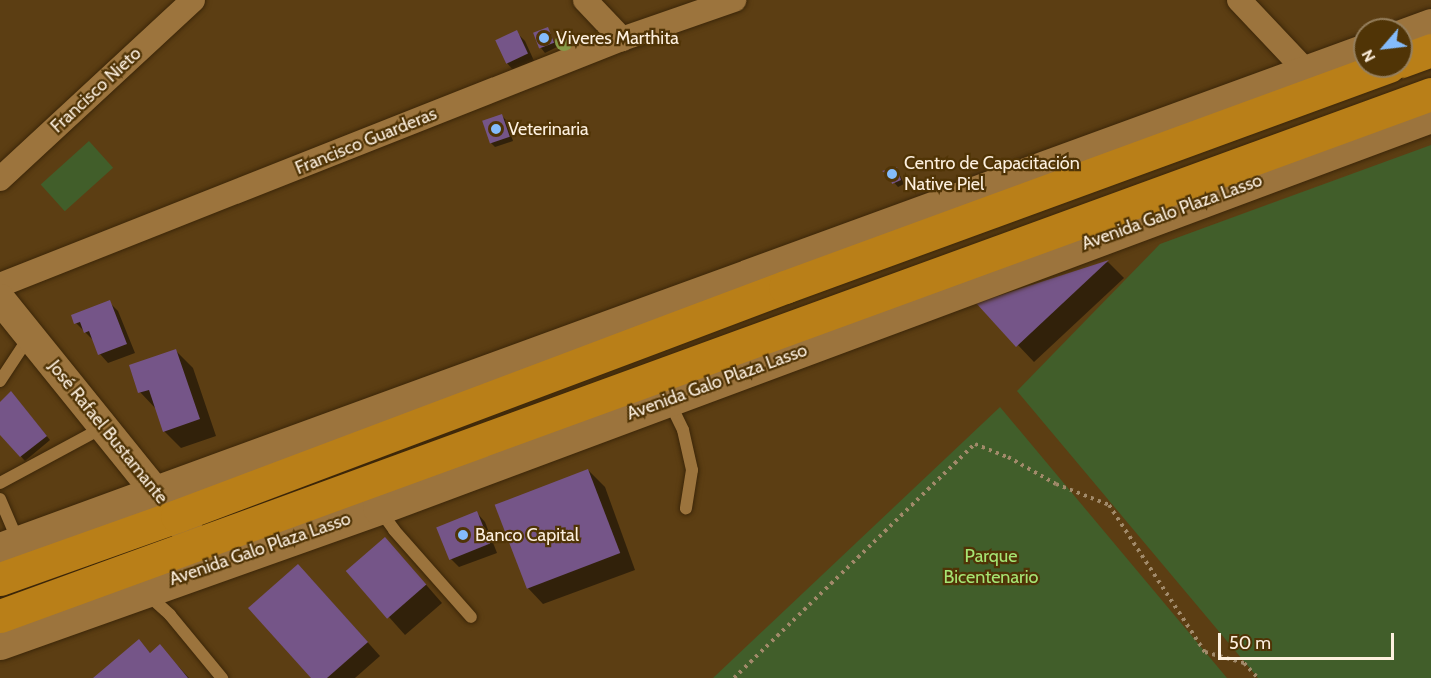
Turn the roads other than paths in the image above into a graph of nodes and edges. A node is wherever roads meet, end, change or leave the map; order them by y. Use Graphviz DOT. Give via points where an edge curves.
graph roads {
  1 [pos="193,0"];
  2 [pos="585,0"];
  3 [pos="734,0"];
  4 [pos="1239,0"];
  5 [pos="1431,25"];
  6 [pos="1413,32"];
  7 [pos="622,39"];
  8 [pos="1431,50"];
  9 [pos="1353,54"];
  10 [pos="1413,57"];
  11 [pos="1306,72"];
  12 [pos="1356,78"];
  13 [pos="1431,94"];
  14 [pos="1431,116"];
  15 [pos="0,179"];
  16 [pos="0,285"];
  17 [pos="0,299"];
  18 [pos="29,337"];
  19 [pos="0,381"];
  20 [pos="669,400"];
  21 [pos="104,427"];
  22 [pos="0,483"];
  23 [pos="0,500"];
  24 [pos="167,504"];
  25 [pos="379,508"];
  26 [pos="686,509"];
  27 [pos="9,546"];
  28 [pos="207,555"];
  29 [pos="0,579"];
  30 [pos="142,590"];
  31 [pos="0,616"];
  32 [pos="471,617"];
  33 [pos="0,643"];
  34 [pos="222,678"];
  1 -- 15 [label="street, Francisco Nieto"];
  2 -- 7 [label="street"];
  3 -- 7 [label="street, Francisco Guarderas"];
  4 -- 11 [label="street"];
  5 -- 6 [label="main road"];
  7 -- 16 [label="street, Francisco Guarderas"];
  8 -- 10 [label="main road"];
  9 -- 11 [label="main road"];
  11 -- 24 [label="main road"];
  12 -- 24 [label="main road" via="785,286"];
  13 -- 28 [label="main road, Avenida Galo Plaza Lasso"];
  14 -- 20 [label="main road, Avenida Galo Plaza Lasso"];
  17 -- 18 [label="street, José Rafael Bustamante"];
  18 -- 19 [label="lane"];
  18 -- 21 [label="street, José Rafael Bustamante"];
  20 -- 25 [label="main road, Avenida Galo Plaza Lasso"];
  20 -- 26 [label="lane" via="683,430 692,470"];
  21 -- 22 [label="lane"];
  21 -- 24 [label="street, José Rafael Bustamante"];
  23 -- 27 [label="lane"];
  24 -- 27 [label="main road"];
  24 -- 28 [label="street, José Rafael Bustamante"];
  24 -- 29 [label="main road"];
  25 -- 28 [label="main road, Avenida Galo Plaza Lasso"];
  25 -- 32 [label="lane"];
  28 -- 30 [label="main road, Avenida Galo Plaza Lasso"];
  28 -- 31 [label="main road, Avenida Galo Plaza Lasso"];
  30 -- 33 [label="main road, Avenida Galo Plaza Lasso"];
  30 -- 34 [label="lane" via="170,615"];
}
